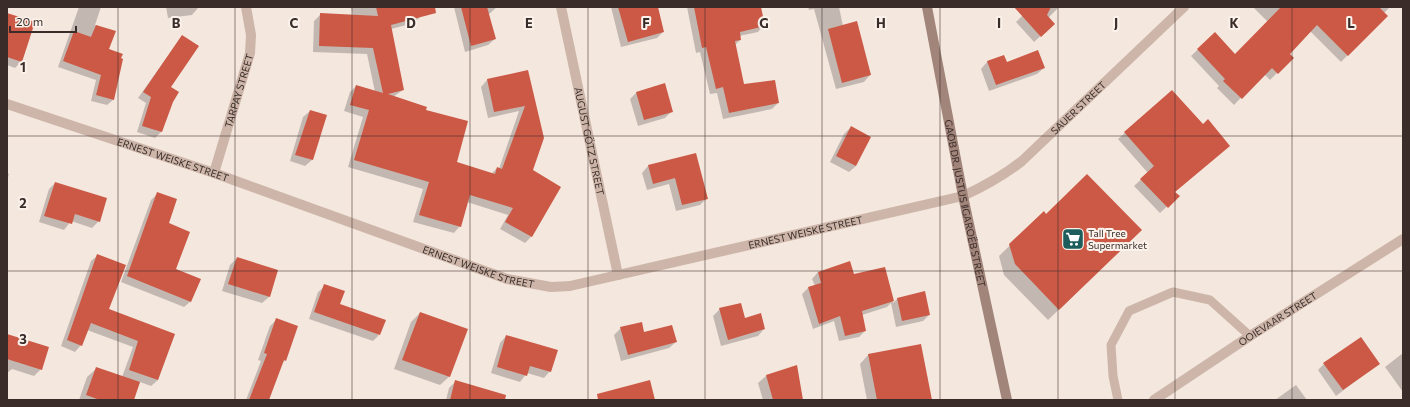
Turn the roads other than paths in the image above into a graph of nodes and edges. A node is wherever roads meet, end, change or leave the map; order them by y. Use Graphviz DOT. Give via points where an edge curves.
graph roads {
  1 [pos="246,7"];
  2 [pos="562,7"];
  3 [pos="926,7"];
  4 [pos="1184,7"];
  5 [pos="7,104"];
  6 [pos="214,173"];
  7 [pos="963,196"];
  8 [pos="1403,239"];
  9 [pos="618,275"];
  10 [pos="1250,336"];
  11 [pos="1007,400"];
  12 [pos="1118,400"];
  13 [pos="1154,400"];
  1 -- 6 [label="street, TARPAY STREET" via="251,35 250,53"];
  2 -- 9 [label="street, AUGUST GÖTZ STREET"];
  3 -- 7 [label="street, GAOB DR. JUSTUS ǁGAROËB STREET"];
  4 -- 7 [label="street, SAUER STREET" via="1022,161 1002,177"];
  5 -- 6 [label="street, ERNEST WEISKE STREET"];
  6 -- 9 [label="street, ERNEST WEISKE STREET" via="508,279 551,287 570,286"];
  7 -- 9 [label="street, ERNEST WEISKE STREET"];
  7 -- 11 [label="street, GAOB DR. JUSTUS ǁGAROËB STREET"];
  8 -- 10 [label="street, OOIEVAAR STREET"];
  10 -- 12 [label="lane" via="1210,300 1173,292 1129,311 1111,345"];
  10 -- 13 [label="street, OOIEVAAR STREET"];
}
